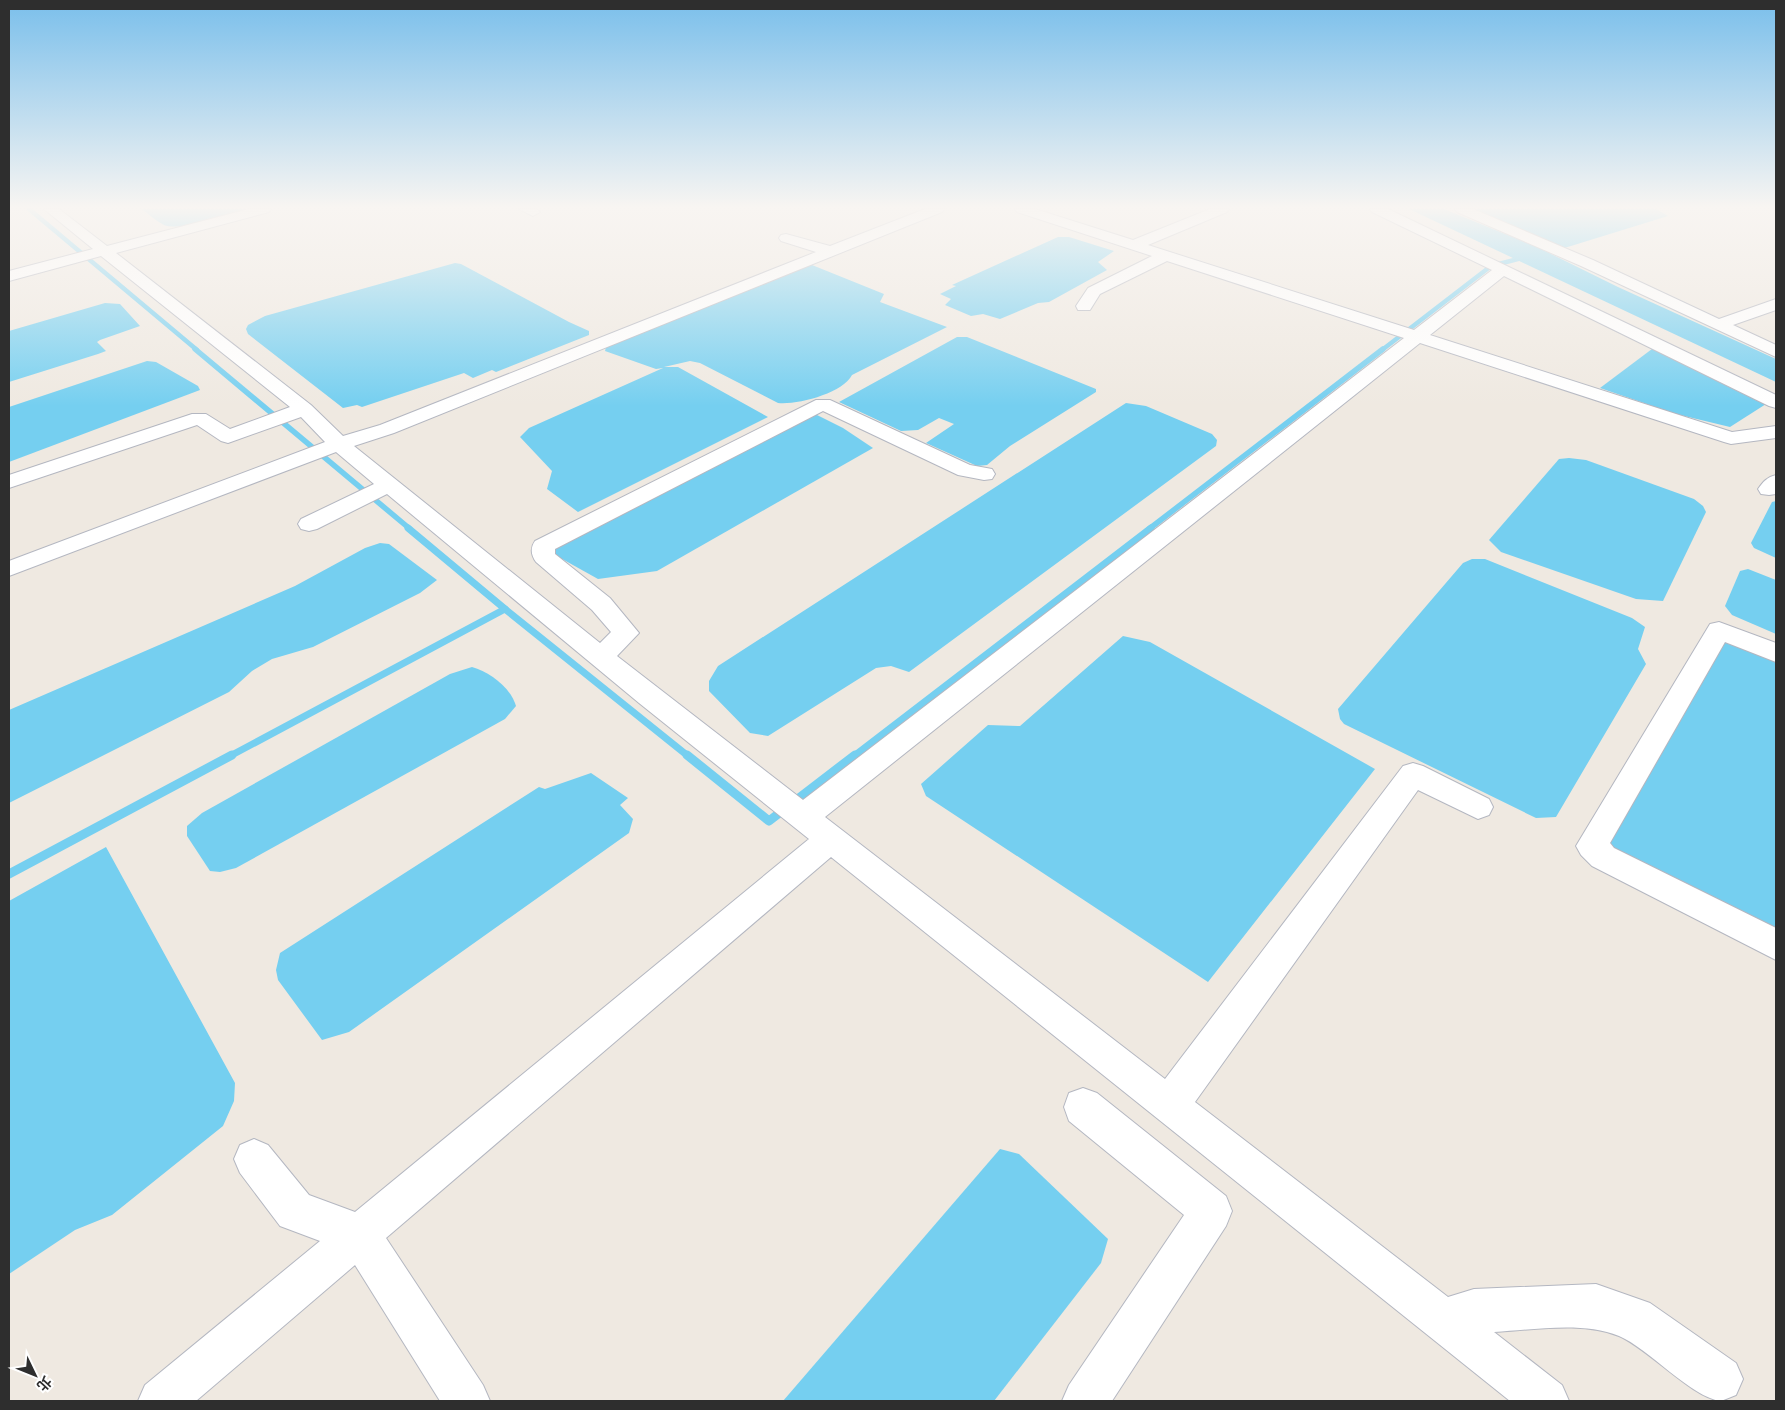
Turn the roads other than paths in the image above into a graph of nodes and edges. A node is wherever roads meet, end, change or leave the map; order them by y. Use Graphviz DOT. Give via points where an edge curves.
graph roads {
  1 [pos="134,275"];
  2 [pos="770,275"];
  3 [pos="1126,275"];
  4 [pos="1222,275"];
  5 [pos="1496,275"];
  6 [pos="1512,275"];
  7 [pos="1612,275"];
  8 [pos="1776,304"];
  9 [pos="1084,306"];
  10 [pos="1718,325"];
  11 [pos="1415,337"];
  12 [pos="1776,352"];
  13 [pos="1776,402"];
  14 [pos="304,409"];
  15 [pos="369,413"];
  16 [pos="387,428"];
  17 [pos="1774,436"];
  18 [pos="340,444"];
  19 [pos="984,474"];
  20 [pos="9,482"];
  21 [pos="389,485"];
  22 [pos="309,524"];
  23 [pos="9,569"];
  24 [pos="1776,653"];
  25 [pos="601,657"];
  26 [pos="1478,807"];
  27 [pos="816,828"];
  28 [pos="1776,946"];
  29 [pos="1169,1105"];
  30 [pos="1083,1107"];
  31 [pos="254,1159"];
  32 [pos="358,1234"];
  33 [pos="1444,1320"];
  34 [pos="1720,1378"];
  35 [pos="1527,1395"];
  36 [pos="161,1401"];
  37 [pos="467,1401"];
  38 [pos="1085,1401"];
  1 -- 14 [label="street"];
  2 -- 16 [label="street"];
  3 -- 9 [label="street" via="1094,291"];
  4 -- 11 [label="street"];
  5 -- 11 [label="street"];
  6 -- 13 [label="street" via="1701,362"];
  7 -- 10 [label="street"];
  8 -- 10 [label="street"];
  10 -- 12 [label="street"];
  11 -- 17 [label="street" via="1732,438"];
  11 -- 27 [label="street"];
  14 -- 18 [label="street"];
  14 -- 20 [label="street" via="228,437 199,418"];
  15 -- 16 [label="street"];
  16 -- 18 [label="street"];
  18 -- 21 [label="street"];
  18 -- 23 [label="street"];
  19 -- 25 [label="street" via="965,472 823,404 543,546 544,557 601,604 626,634"];
  21 -- 22 [label="street"];
  21 -- 25 [label="street"];
  24 -- 28 [label="street" via="1719,630 1592,846 1603,858"];
  25 -- 27 [label="street"];
  26 -- 29 [label="street" via="1413,774"];
  27 -- 29 [label="street"];
  27 -- 32 [label="street"];
  29 -- 33 [label="street"];
  30 -- 38 [label="street" via="1211,1211"];
  31 -- 32 [label="street" via="295,1211"];
  32 -- 36 [label="street"];
  32 -- 37 [label="street"];
  33 -- 34 [label="street" via="1474,1311 1596,1306 1634,1319"];
  33 -- 35 [label="street"];
}
